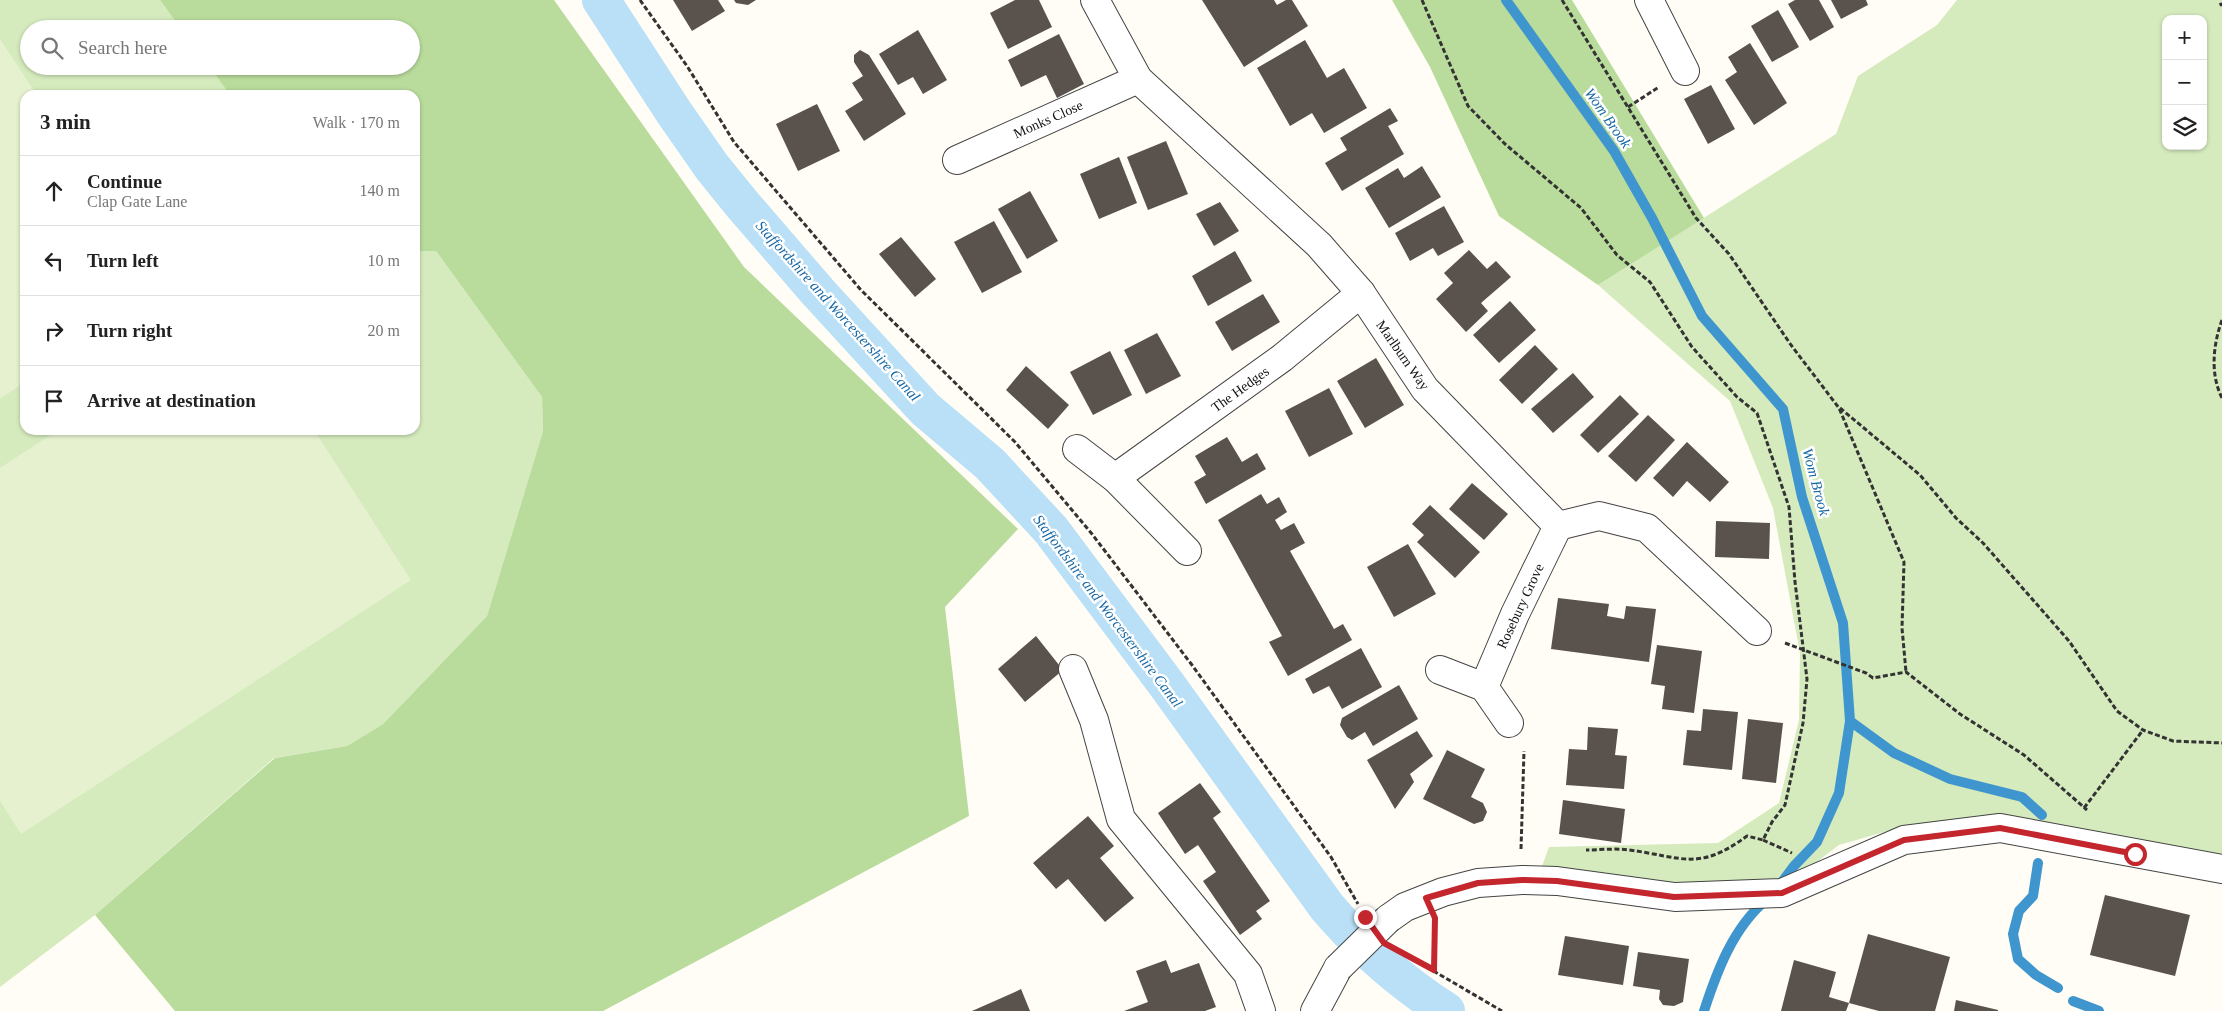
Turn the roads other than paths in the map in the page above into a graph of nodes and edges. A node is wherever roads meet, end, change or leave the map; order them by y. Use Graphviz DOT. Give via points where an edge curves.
graph roads {
  1 [pos="1095,0"];
  2 [pos="1649,0"];
  3 [pos="1685,71"];
  4 [pos="1138,79"];
  5 [pos="957,160"];
  6 [pos="1361,294"];
  7 [pos="1077,449"];
  8 [pos="1115,478"];
  9 [pos="1558,526"];
  10 [pos="1187,551"];
  11 [pos="1757,632"];
  12 [pos="1073,669"];
  13 [pos="1440,670"];
  14 [pos="1484,688"];
  15 [pos="1508,723"];
  16 [pos="2222,869"];
  17 [pos="1261,1011"];
  18 [pos="1315,1011"];
  1 -- 4 [label="street, Marlburn Way"];
  2 -- 3 [label="street"];
  4 -- 5 [label="street, Monks Close"];
  4 -- 6 [label="street, Marlburn Way" via="1319,245"];
  6 -- 8 [label="street, The Hedges" via="1282,358"];
  6 -- 9 [label="street, Marlburn Way" via="1425,389"];
  7 -- 8 [label="street"];
  8 -- 10 [label="street"];
  9 -- 11 [label="street" via="1599,516 1647,528"];
  9 -- 14 [label="street, Rosebury Grove" via="1515,614"];
  12 -- 17 [label="street" via="1094,720 1121,819 1248,974"];
  13 -- 14 [label="street"];
  14 -- 15 [label="street"];
  16 -- 18 [label="street, bridge" via="2000,828 1904,840 1782,893 1674,897 1557,881 1478,883 1426,898 1388,919 1338,968"];
}
